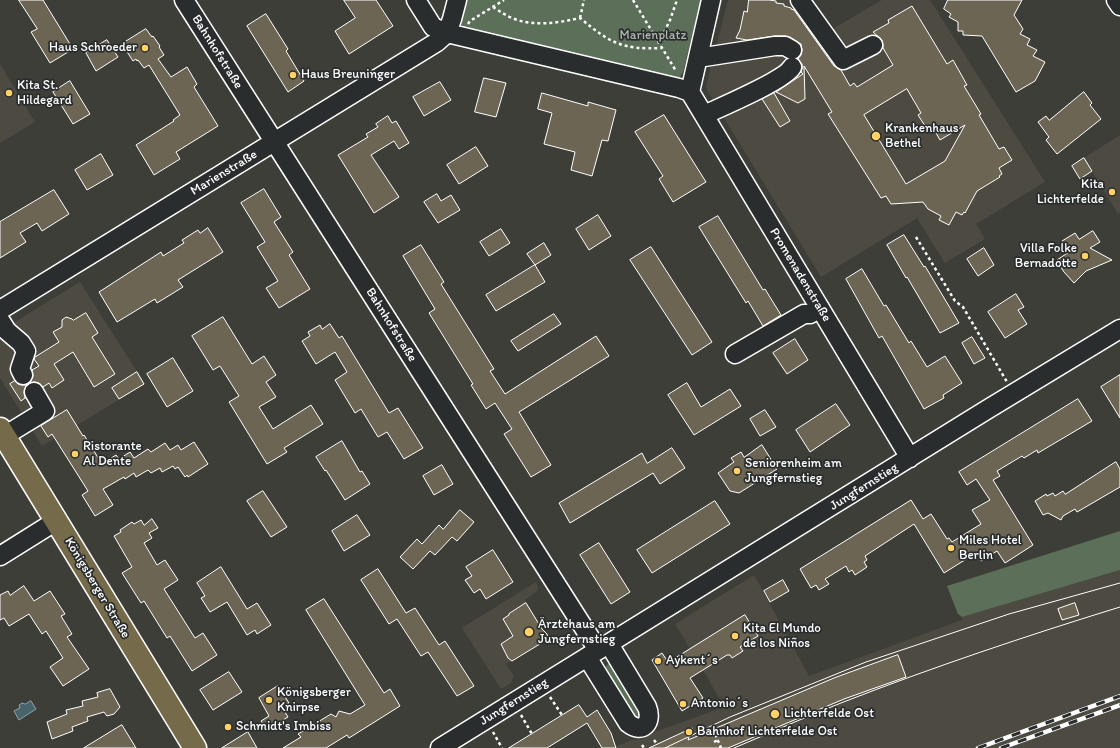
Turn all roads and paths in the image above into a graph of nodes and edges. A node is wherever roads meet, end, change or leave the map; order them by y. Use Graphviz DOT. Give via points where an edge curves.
graph roads {
  1 [pos="184,0"];
  2 [pos="416,0"];
  3 [pos="457,0"];
  4 [pos="503,0"];
  5 [pos="584,0"];
  6 [pos="633,0"];
  7 [pos="677,0"];
  8 [pos="711,0"];
  9 [pos="800,0"];
  10 [pos="1116,0"];
  11 [pos="1120,6"];
  12 [pos="493,7"];
  13 [pos="580,18"];
  14 [pos="470,21"];
  15 [pos="447,33"];
  16 [pos="659,43"];
  17 [pos="873,44"];
  18 [pos="662,48"];
  19 [pos="698,58"];
  20 [pos="680,77"];
  21 [pos="690,92"];
  22 [pos="704,115"];
  23 [pos="274,142"];
  24 [pos="916,237"];
  25 [pos="820,308"];
  26 [pos="0,310"];
  27 [pos="0,320"];
  28 [pos="1120,329"];
  29 [pos="735,354"];
  30 [pos="23,375"];
  31 [pos="1008,384"];
  32 [pos="34,392"];
  33 [pos="2,432"];
  34 [pos="910,458"];
  35 [pos="56,521"];
  36 [pos="0,556"];
  37 [pos="598,651"];
  38 [pos="550,696"];
  39 [pos="520,715"];
  40 [pos="562,715"];
  41 [pos="713,729"];
  42 [pos="492,732"];
  43 [pos="532,734"];
  44 [pos="654,740"];
  45 [pos="718,740"];
  46 [pos="714,742"];
  47 [pos="656,744"];
  48 [pos="195,748"];
  49 [pos="440,748"];
  50 [pos="502,748"];
  51 [pos="720,748"];
  1 -- 23 [label="street, Bahnhofstraße"];
  2 -- 15 [label="street" via="433,27"];
  3 -- 15 [label="street"];
  4 -- 12 [label="path"];
  5 -- 13 [label="path"];
  6 -- 16 [label="path"];
  7 -- 16 [label="path"];
  8 -- 19 [label="street"];
  9 -- 17 [label="street" via="843,60"];
  10 -- 11 [label="street"];
  12 -- 13 [label="path" via="512,18 535,24"];
  12 -- 14 [label="path"];
  13 -- 18 [label="path" via="600,35 622,46"];
  15 -- 21 [label="street"];
  15 -- 23 [label="street, Marienstraße" via="437,42"];
  16 -- 18 [label="path"];
  18 -- 20 [label="path"];
  19 -- 21 [label="street"];
  19 -- 22 [label="street" via="775,46 785,46 792,58 790,71 777,80"];
  21 -- 22 [label="street, Promenadenstraße"];
  22 -- 25 [label="street, Promenadenstraße"];
  23 -- 26 [label="street, Marienstraße"];
  23 -- 37 [label="street, Bahnhofstraße"];
  24 -- 31 [label="path" via="955,301 963,307"];
  25 -- 29 [label="street" via="810,314 804,314"];
  25 -- 34 [label="street, Promenadenstraße"];
  27 -- 30 [label="street" via="26,350 20,369"];
  28 -- 34 [label="street, Jungfernstieg"];
  32 -- 33 [label="street" via="45,410"];
  33 -- 35 [label="main road, Königsberger Straße"];
  34 -- 37 [label="street, Jungfernstieg"];
  35 -- 36 [label="street"];
  35 -- 48 [label="main road, Königsberger Straße"];
  37 -- 49 [label="street, Jungfernstieg"];
  38 -- 40 [label="path"];
  39 -- 43 [label="path"];
  41 -- 45 [label="path"];
  42 -- 50 [label="path"];
  44 -- 47 [label="path"];
  45 -- 46 [label="path"];
  45 -- 51 [label="path"];
}
